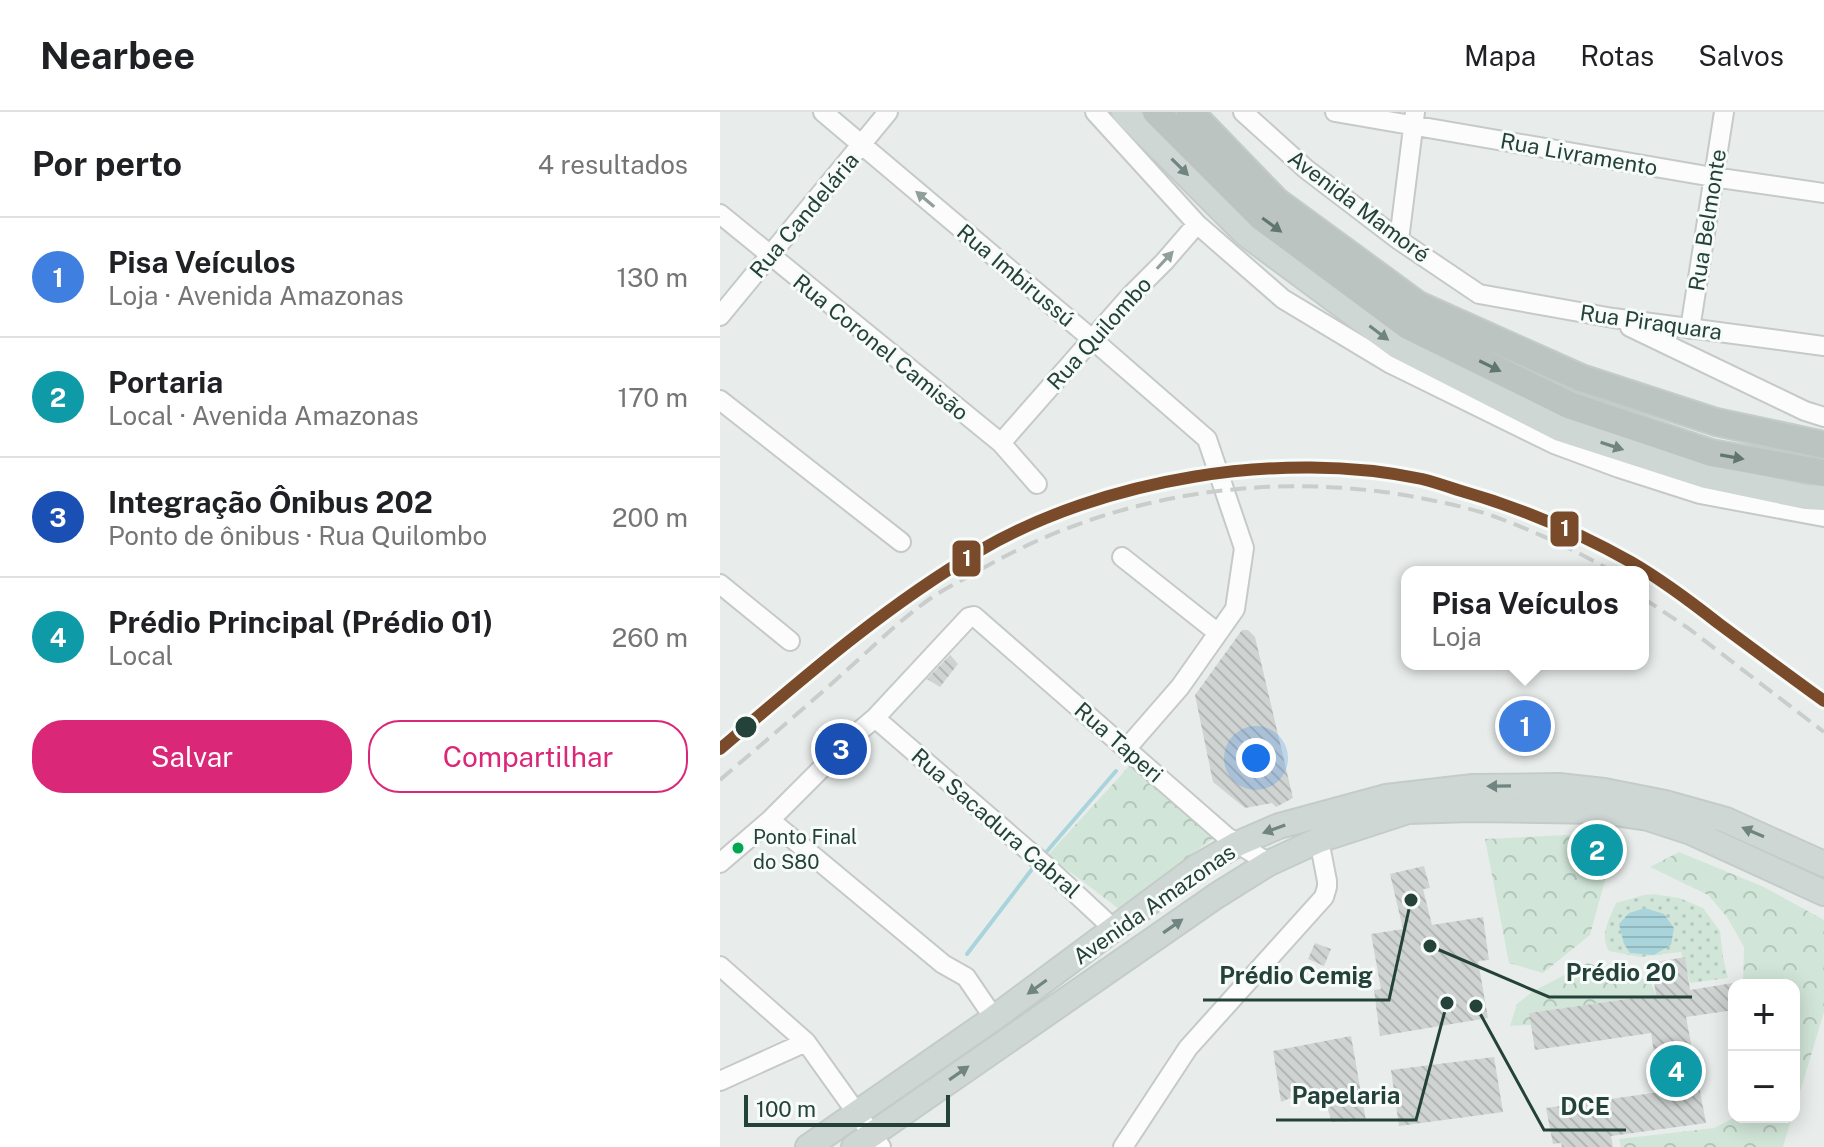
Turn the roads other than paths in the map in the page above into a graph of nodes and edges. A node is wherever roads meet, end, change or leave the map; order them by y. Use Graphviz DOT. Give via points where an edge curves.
graph roads {
  1 [pos="823,112"];
  2 [pos="888,112"];
  3 [pos="1095,112"];
  4 [pos="1124,112"];
  5 [pos="1156,112"];
  6 [pos="1190,112"];
  7 [pos="1243,112"];
  8 [pos="1335,112"];
  9 [pos="1724,112"];
  10 [pos="1414,119"];
  11 [pos="862,145"];
  12 [pos="1713,177"];
  13 [pos="1824,193"];
  14 [pos="720,214"];
  15 [pos="1197,224"];
  16 [pos="1399,240"];
  17 [pos="770,257"];
  18 [pos="1479,294"];
  19 [pos="720,316"];
  20 [pos="1613,318"];
  21 [pos="1690,329"];
  22 [pos="1092,339"];
  23 [pos="1824,346"];
  24 [pos="720,400"];
  25 [pos="1824,417"];
  26 [pos="1001,443"];
  27 [pos="1824,445"];
  28 [pos="1824,473"];
  29 [pos="1037,484"];
  30 [pos="1824,498"];
  31 [pos="1824,517"];
  32 [pos="901,542"];
  33 [pos="1122,557"];
  34 [pos="720,584"];
  35 [pos="1218,633"];
  36 [pos="790,641"];
  37 [pos="875,718"];
  38 [pos="1126,749"];
  39 [pos="770,820"];
  40 [pos="1319,840"];
  41 [pos="1237,844"];
  42 [pos="720,863"];
  43 [pos="1269,863"];
  44 [pos="1824,864"];
  45 [pos="1824,893"];
  46 [pos="1115,930"];
  47 [pos="720,966"];
  48 [pos="994,1018"];
  49 [pos="806,1042"];
  50 [pos="720,1081"];
  51 [pos="858,1113"];
  52 [pos="869,1143"];
  53 [pos="808,1147"];
  54 [pos="1123,1147"];
  1 -- 11 [label="street, Rua Imbirussú"];
  2 -- 11 [label="street, Rua Candelária"];
  3 -- 15 [label="street"];
  4 -- 30 [label="main road, one-way" via="1246,234 1397,346 1560,429 1706,476"];
  5 -- 28 [label="highway, one-way" via="1261,217 1408,326 1569,405 1711,453"];
  6 -- 27 [label="highway" via="1276,201 1418,305 1581,378 1716,422"];
  7 -- 16 [label="street, Avenida Mamoré" via="1306,169"];
  8 -- 10 [label="street, Rua Livramento"];
  9 -- 12 [label="street, Rua Belmonte"];
  10 -- 12 [label="street, Rua Livramento"];
  10 -- 16 [label="street"];
  11 -- 17 [label="street, Rua Candelária"];
  22 -- 11 [label="street, Rua Imbirussú, one-way"];
  12 -- 13 [label="street, Rua Livramento"];
  12 -- 21 [label="street, Rua Belmonte"];
  14 -- 17 [label="street, Rua Coronel Camisão"];
  22 -- 15 [label="street, Rua Quilombo, one-way"];
  15 -- 31 [label="street" via="1283,299 1391,364 1554,444 1700,494"];
  16 -- 18 [label="street, Avenida Mamoré"];
  17 -- 19 [label="street, Rua Candelária"];
  17 -- 26 [label="street, Rua Coronel Camisão"];
  18 -- 20 [label="street, Rua Piraquara"];
  20 -- 21 [label="street, Rua Piraquara"];
  20 -- 25 [label="street"];
  21 -- 23 [label="street, Rua Piraquara"];
  22 -- 26 [label="street, Rua Quilombo"];
  22 -- 35 [label="street, Rua Imbirussú" via="1207,439 1244,548 1235,609"];
  24 -- 32 [label="street"];
  26 -- 29 [label="street, Rua Coronel Camisão"];
  33 -- 35 [label="street"];
  34 -- 36 [label="street"];
  35 -- 38 [label="street"];
  37 -- 38 [label="street, Rua Taperi" via="974,616"];
  37 -- 39 [label="street"];
  37 -- 46 [label="street, Rua Sacadura Cabral"];
  38 -- 41 [label="street, Rua Taperi"];
  39 -- 42 [label="street"];
  39 -- 48 [label="street" via="943,964 966,977"];
  40 -- 43 [label="main road, Avenida Amazonas"];
  40 -- 45 [label="main road, Avenida Amazonas" via="1408,811 1601,811 1691,832"];
  40 -- 54 [label="street" via="1327,881 1324,897 1188,1048"];
  41 -- 43 [label="street, Rua Taperi"];
  44 -- 41 [label="main road, Avenida Amazonas, one-way" via="1726,820 1665,803 1559,786 1473,787 1386,797 1279,826"];
  41 -- 46 [label="main road, Avenida Amazonas" via="1197,867"];
  52 -- 43 [label="main road, Avenida Amazonas, one-way"];
  46 -- 48 [label="main road, Avenida Amazonas, one-way"];
  47 -- 49 [label="street"];
  48 -- 51 [label="main road, Avenida Amazonas"];
  49 -- 50 [label="street"];
  49 -- 51 [label="street"];
  51 -- 52 [label="street"];
  51 -- 53 [label="main road, Avenida Amazonas"];
}
